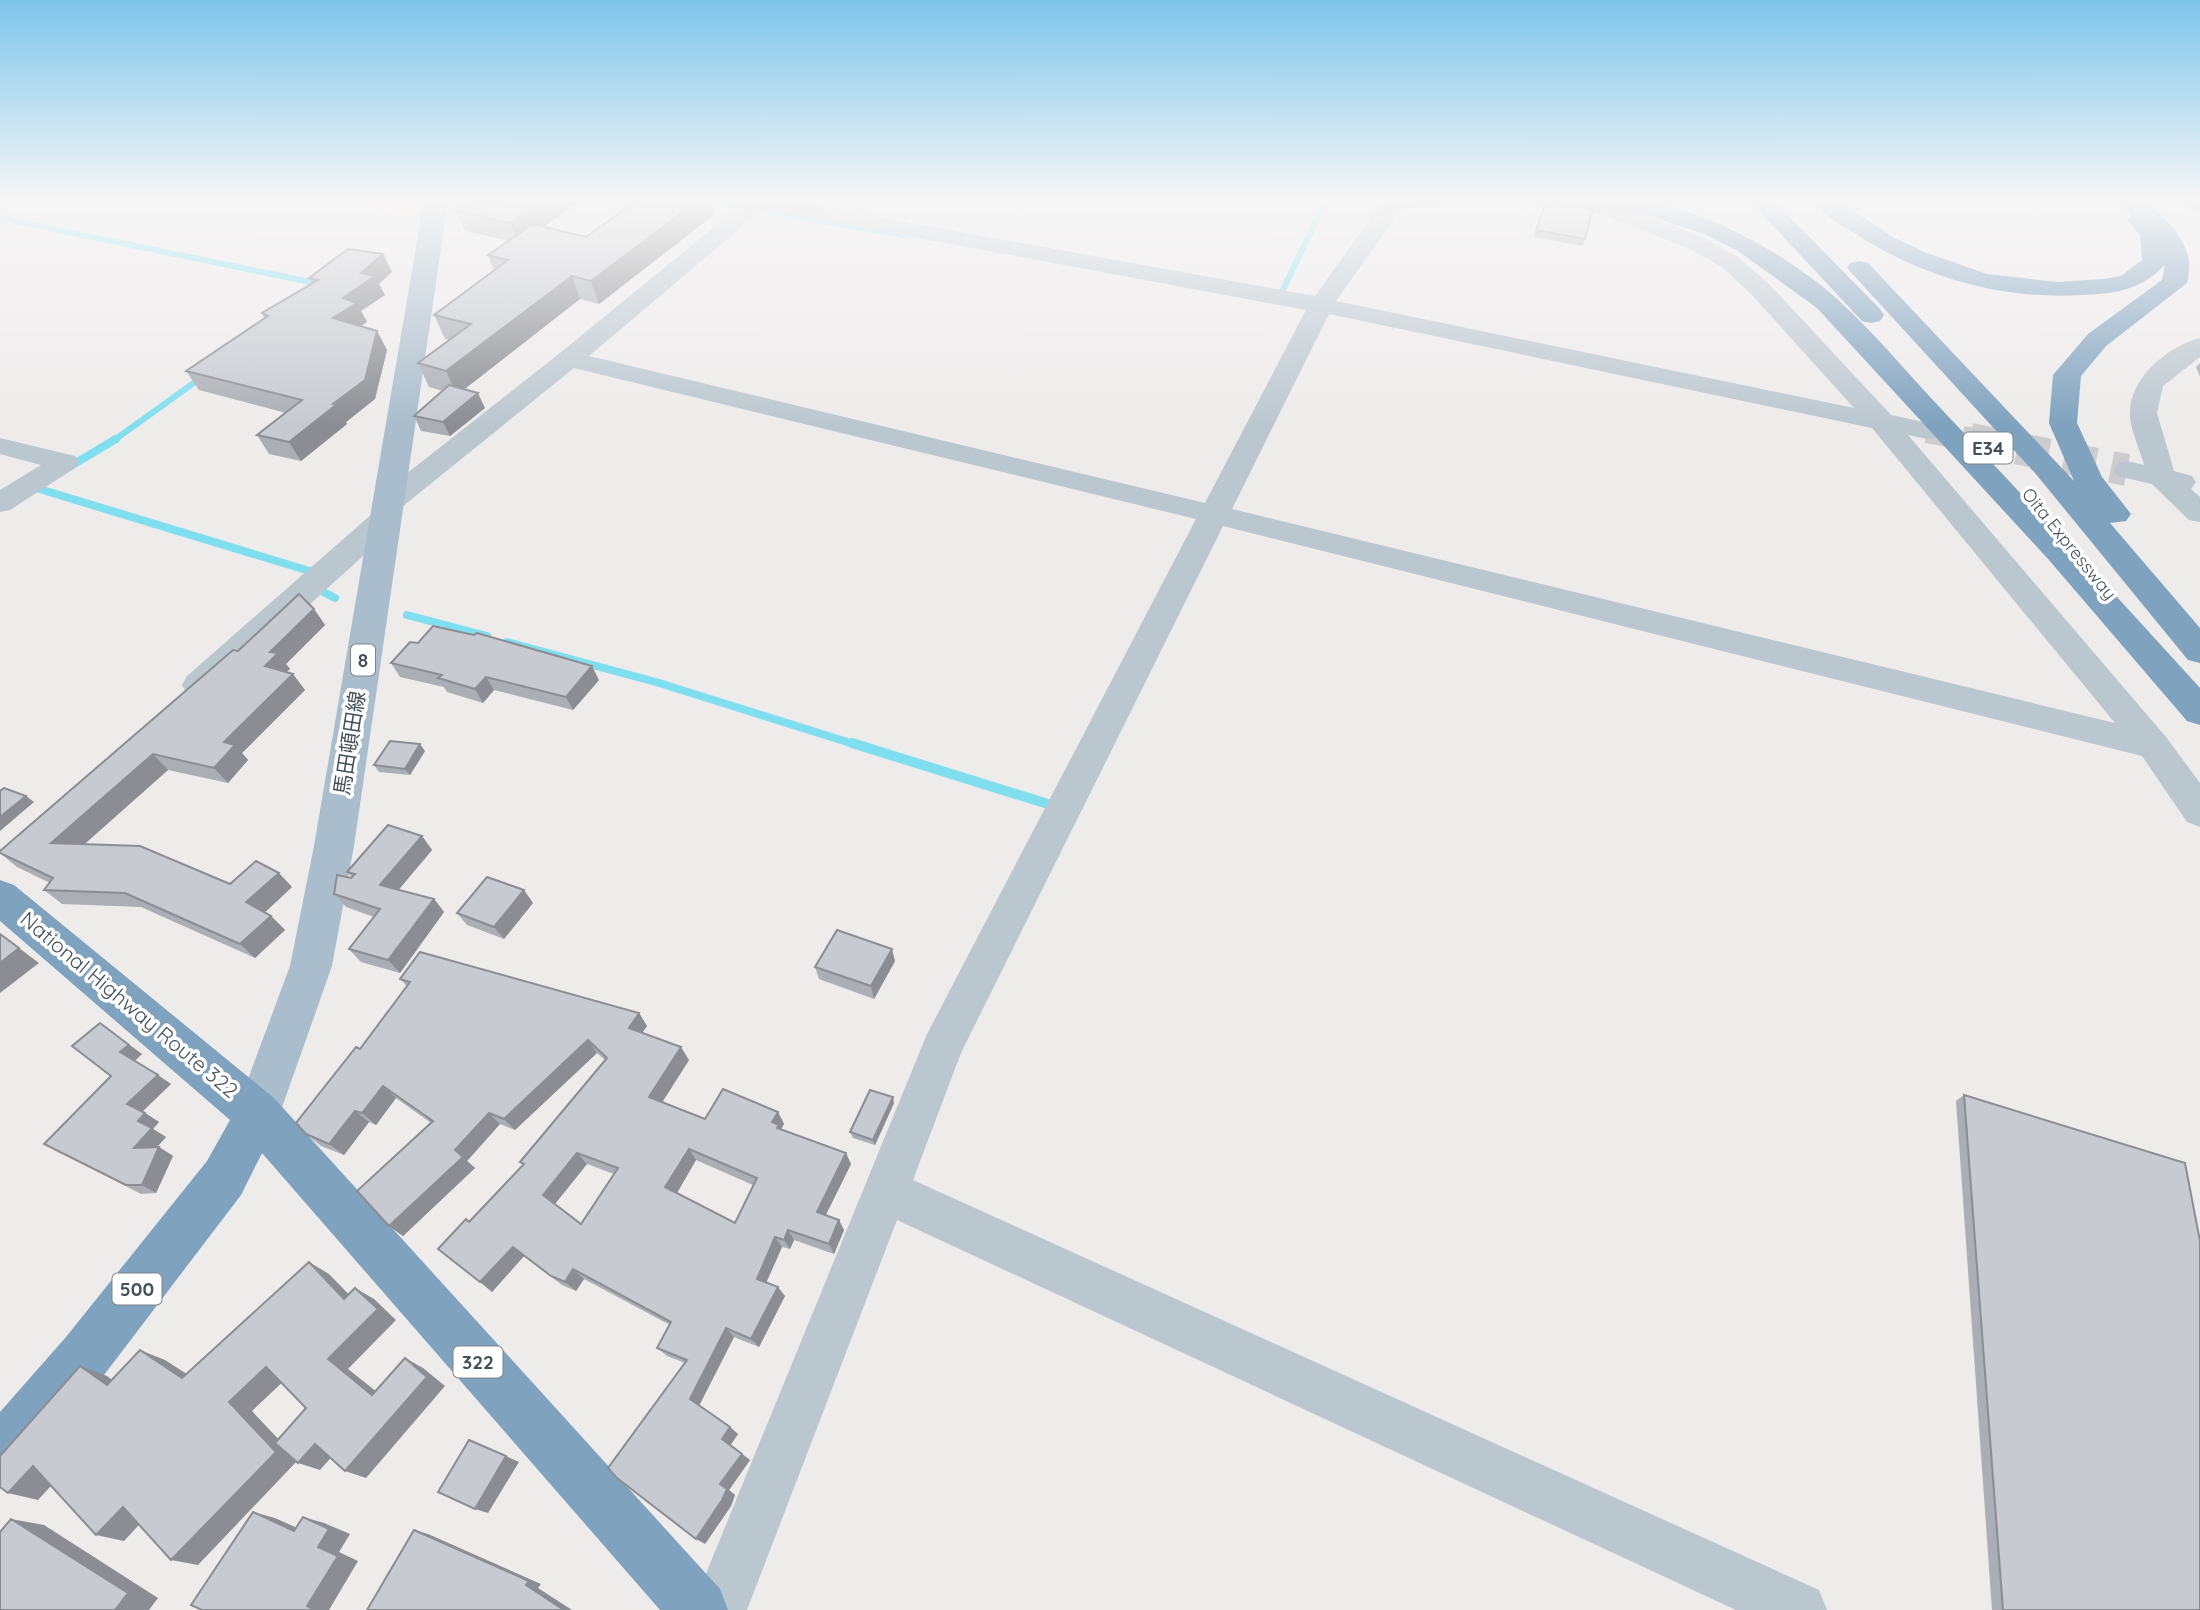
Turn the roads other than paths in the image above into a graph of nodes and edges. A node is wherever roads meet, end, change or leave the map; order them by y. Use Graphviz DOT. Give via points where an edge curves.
graph roads {
  1 [pos="424,275"];
  2 [pos="668,275"];
  3 [pos="1163,275"];
  4 [pos="1342,275"];
  5 [pos="1744,275"];
  6 [pos="1787,275"];
  7 [pos="1831,275"];
  8 [pos="1866,275"];
  9 [pos="1967,275"];
  10 [pos="2139,275"];
  11 [pos="2178,275"];
  12 [pos="1321,305"];
  13 [pos="2200,346"];
  14 [pos="569,359"];
  15 [pos="1881,421"];
  16 [pos="1927,431"];
  17 [pos="0,446"];
  18 [pos="2127,470"];
  19 [pos="2162,478"];
  20 [pos="2200,486"];
  21 [pos="0,503"];
  22 [pos="385,512"];
  23 [pos="2200,513"];
  24 [pos="1213,514"];
  25 [pos="2200,620"];
  26 [pos="2200,651"];
  27 [pos="180,702"];
  28 [pos="2200,710"];
  29 [pos="2154,746"];
  30 [pos="2200,813"];
  31 [pos="0,897"];
  32 [pos="258,1114"];
  33 [pos="885,1191"];
  34 [pos="0,1453"];
  35 [pos="699,1610"];
  36 [pos="719,1610"];
  37 [pos="1799,1610"];
  1 -- 22 [label="main road, 馬田頓田線 / 8"];
  2 -- 14 [label="street"];
  3 -- 12 [label="street"];
  4 -- 12 [label="street"];
  5 -- 15 [label="street"];
  6 -- 28 [label="highway" via="1826,303"];
  7 -- 28 [label="highway, Oita Expressway / E34" via="1927,377 2089,568"];
  8 -- 26 [label="highway, Oita Expressway / E34" via="2036,457"];
  9 -- 10 [label="highway" via="2001,286 2037,290 2075,290"];
  11 -- 25 [label="highway" via="2175,283 2097,340 2067,375 2063,423 2088,479"];
  12 -- 15 [label="street"];
  12 -- 24 [label="street"];
  13 -- 19 [label="street" via="2150,383 2143,413"];
  14 -- 22 [label="street"];
  14 -- 24 [label="street"];
  15 -- 16 [label="street"];
  15 -- 29 [label="street"];
  17 -- 21 [label="street" via="65,462"];
  18 -- 19 [label="street"];
  19 -- 20 [label="street"];
  19 -- 23 [label="street"];
  22 -- 27 [label="street"];
  22 -- 32 [label="main road, 馬田頓田線 / 8" via="334,846 311,965"];
  24 -- 29 [label="street"];
  24 -- 33 [label="street" via="942,1048"];
  29 -- 30 [label="street"];
  31 -- 32 [label="highway, National Highway Route 322 / 322"];
  32 -- 34 [label="highway, 500" via="224,1178 85,1356"];
  32 -- 35 [label="highway, 322"];
  33 -- 36 [label="street"];
  33 -- 37 [label="street"];
}
